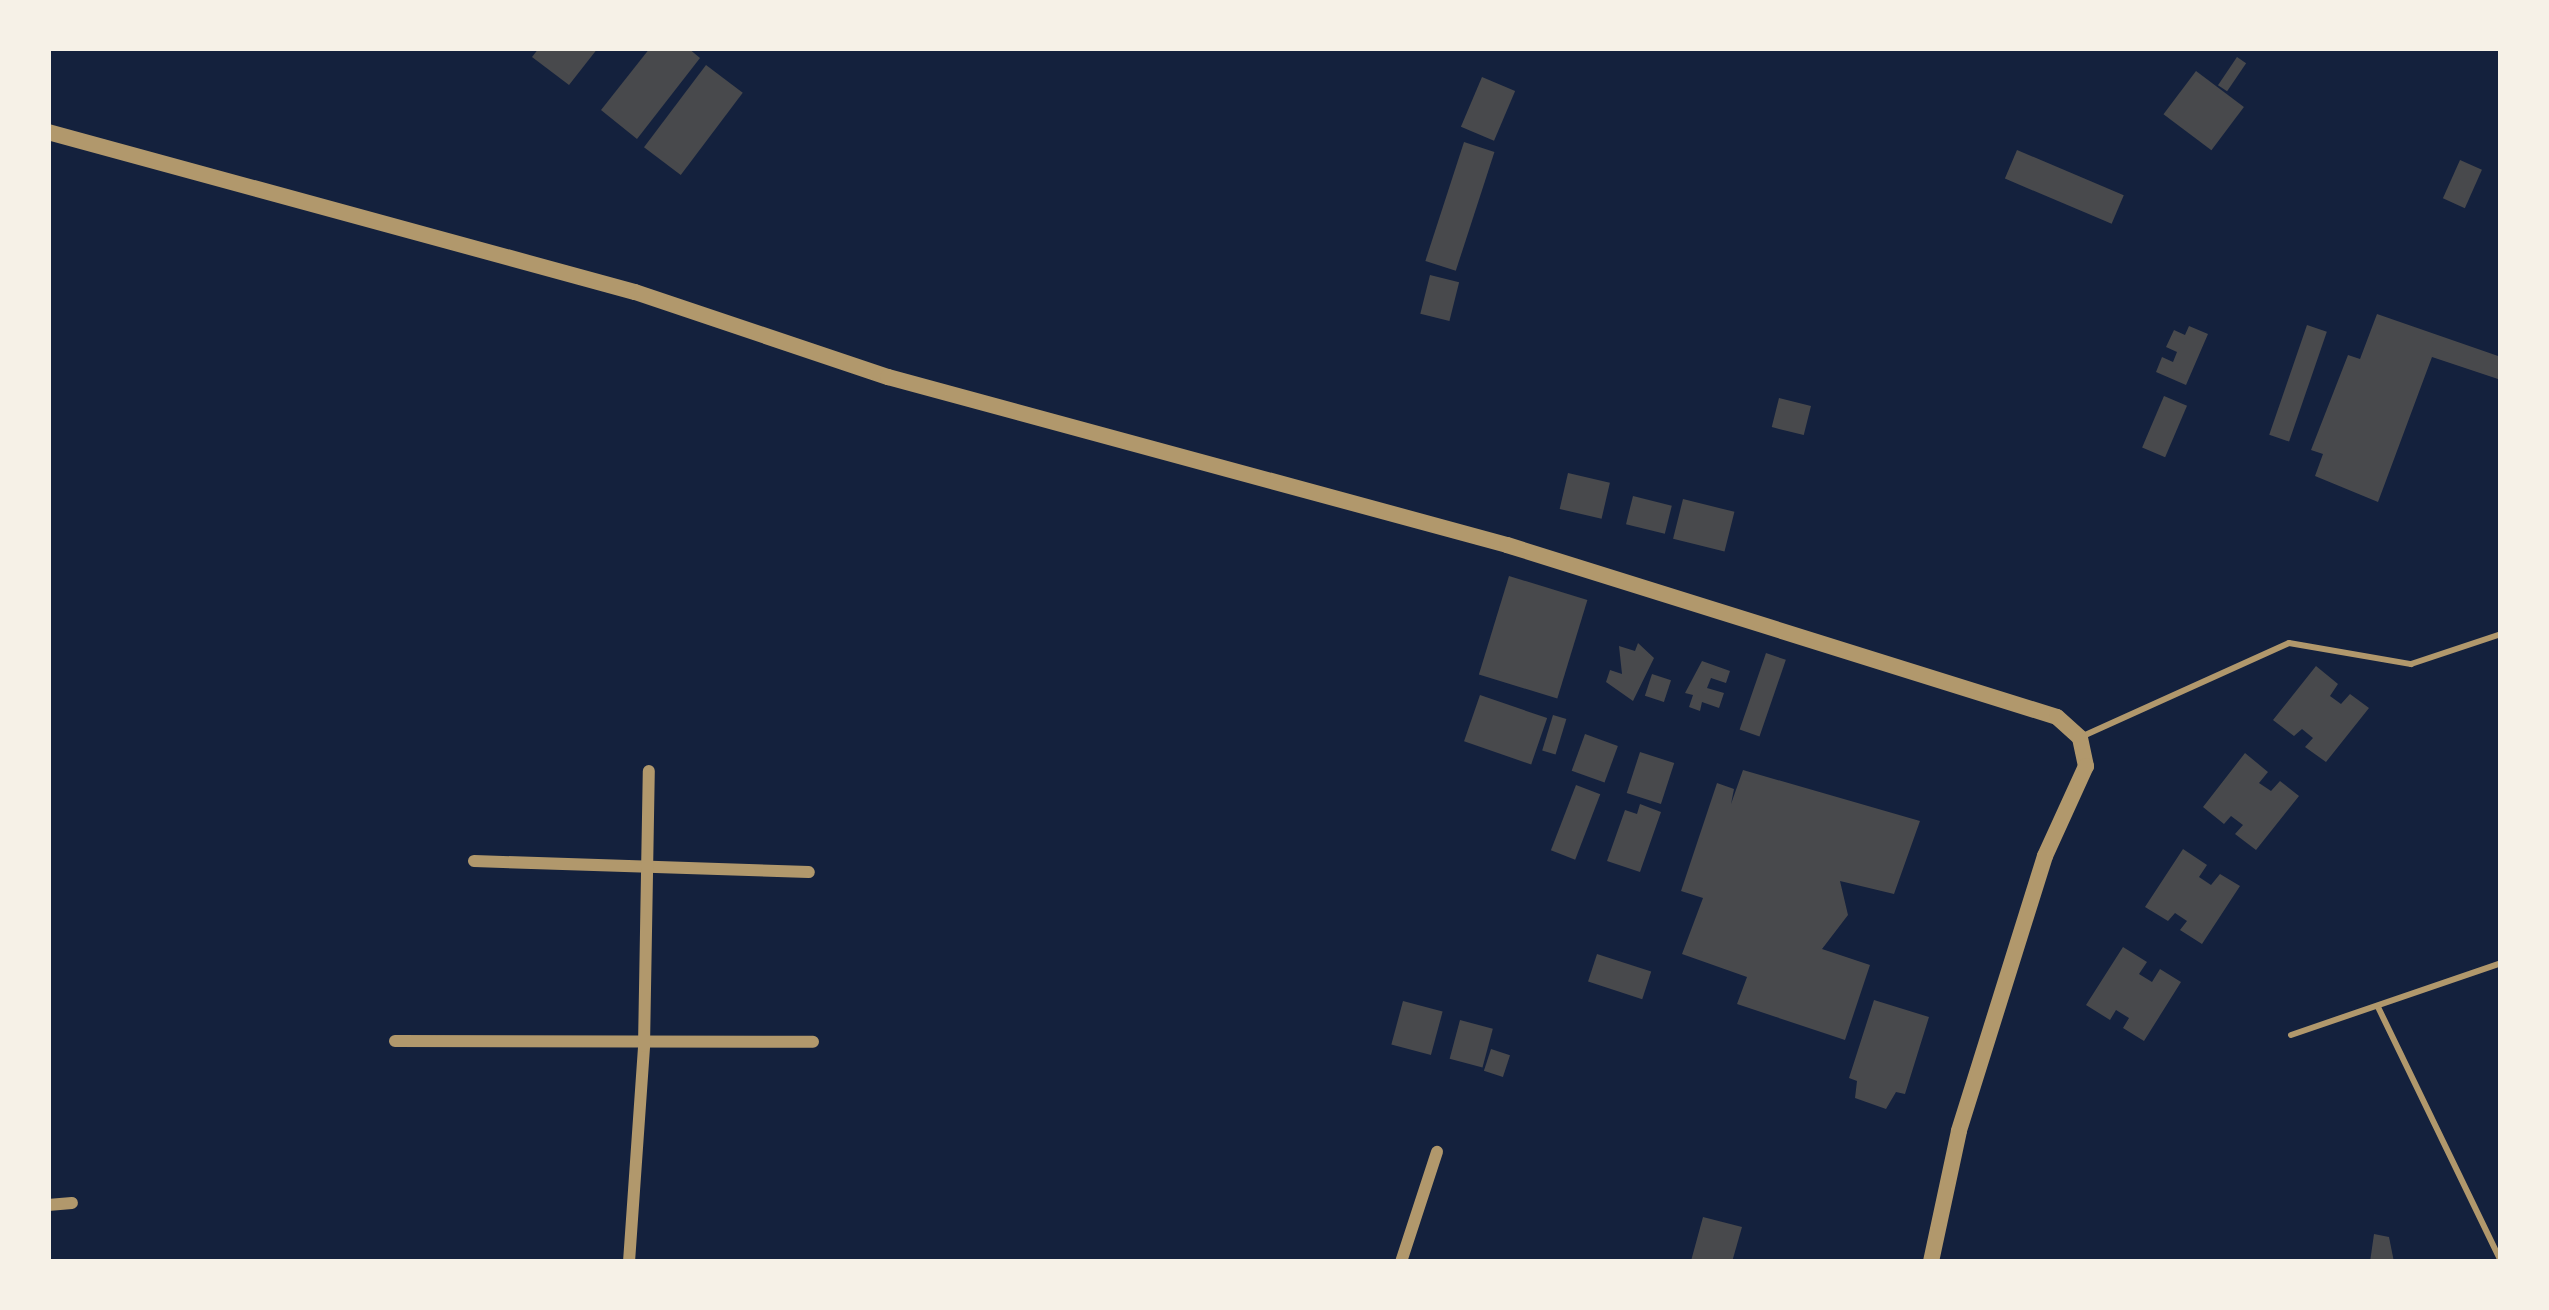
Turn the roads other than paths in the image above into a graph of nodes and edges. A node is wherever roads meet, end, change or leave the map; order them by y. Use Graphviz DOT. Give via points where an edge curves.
graph roads {
  1 [pos="48,132"];
  2 [pos="2501,634"];
  3 [pos="2080,737"];
  4 [pos="649,771"];
  5 [pos="474,861"];
  6 [pos="645,868"];
  7 [pos="809,872"];
  8 [pos="2501,963"];
  9 [pos="2378,1007"];
  10 [pos="2291,1035"];
  11 [pos="395,1041"];
  12 [pos="813,1042"];
  13 [pos="644,1046"];
  14 [pos="1437,1152"];
  15 [pos="72,1203"];
  16 [pos="48,1205"];
  17 [pos="629,1262"];
  18 [pos="1401,1262"];
  19 [pos="1931,1262"];
  20 [pos="2501,1262"];
  1 -- 3 [label="street" via="635,292 888,377 1507,544 2039,710"];
  2 -- 3 [label="lane" via="2411,664 2289,643"];
  3 -- 19 [label="street" via="2082,782 2045,856 1959,1130"];
  4 -- 6 [label="street"];
  5 -- 6 [label="street"];
  6 -- 7 [label="street"];
  6 -- 13 [label="street"];
  8 -- 9 [label="lane"];
  9 -- 10 [label="lane"];
  9 -- 20 [label="lane"];
  11 -- 13 [label="street"];
  12 -- 13 [label="street"];
  13 -- 17 [label="street"];
  14 -- 18 [label="street"];
  15 -- 16 [label="street"];
}
